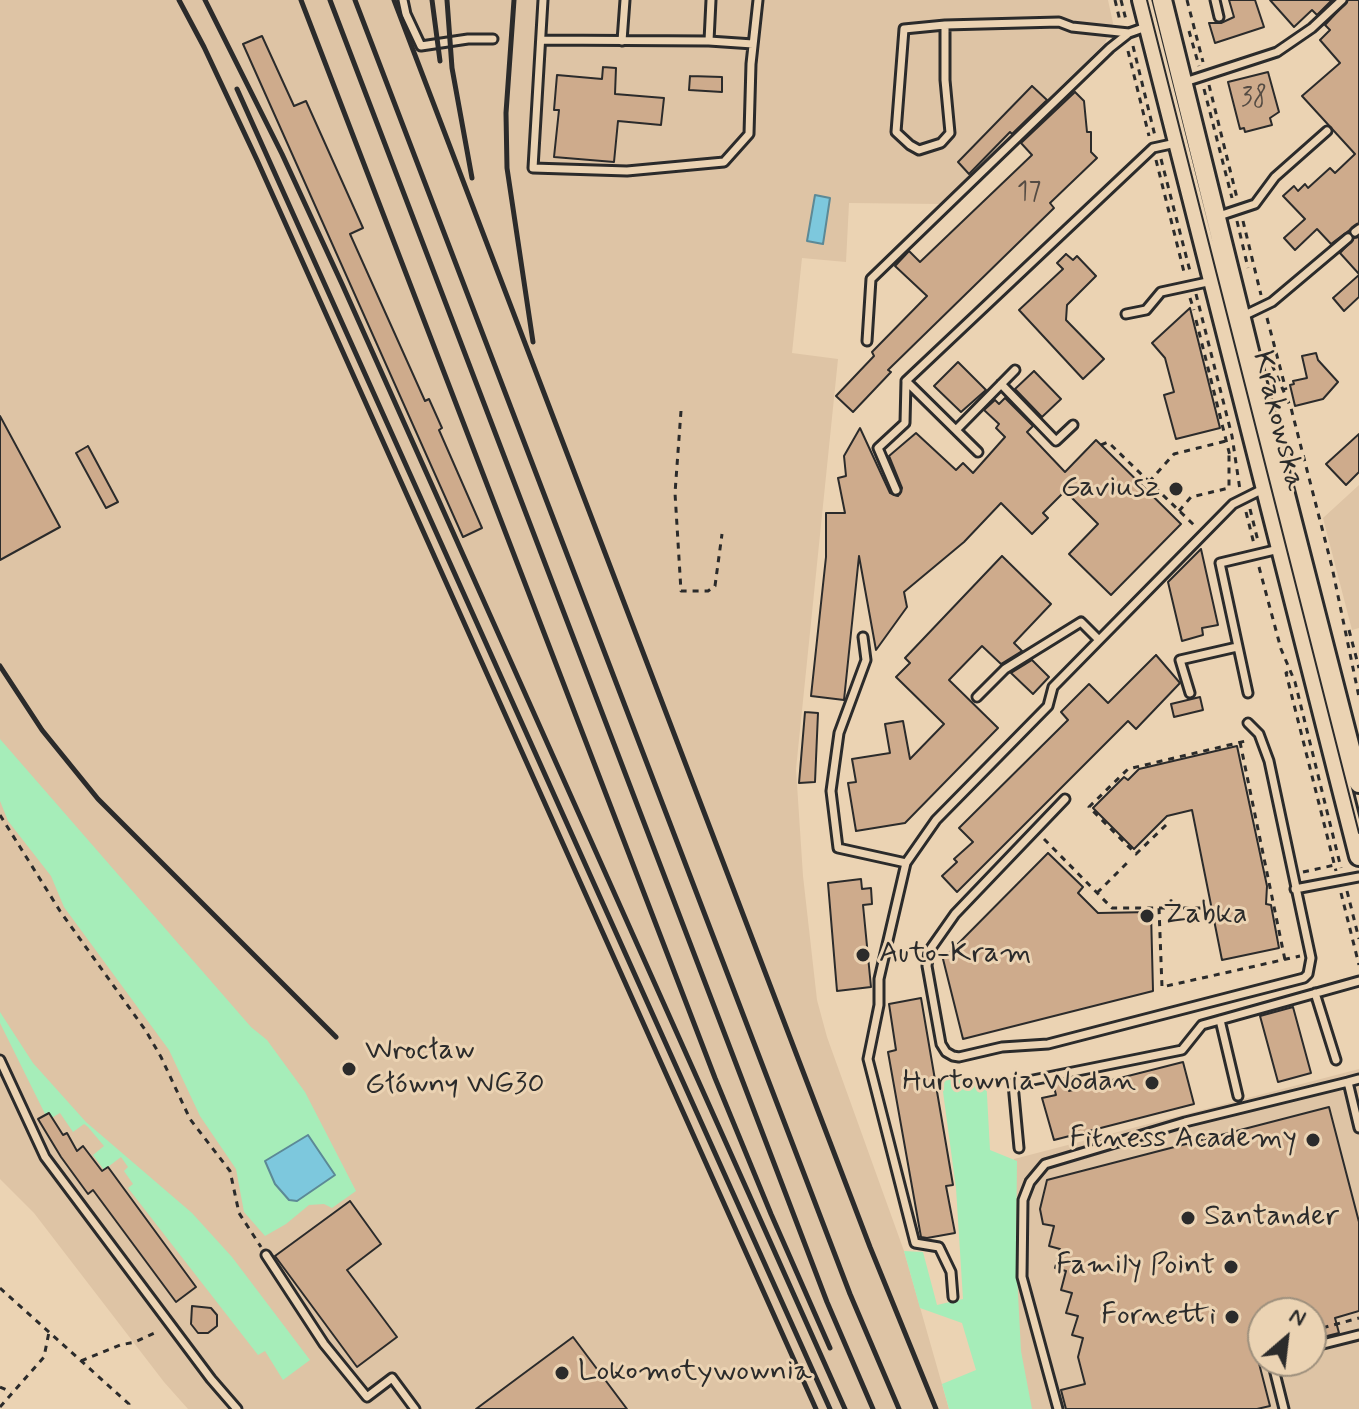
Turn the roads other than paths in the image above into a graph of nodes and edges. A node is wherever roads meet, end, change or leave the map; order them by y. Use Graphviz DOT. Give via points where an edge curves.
graph roads {
  1 [pos="403,0"];
  2 [pos="543,0"];
  3 [pos="625,0"];
  4 [pos="711,0"];
  5 [pos="758,0"];
  6 [pos="1142,0"];
  7 [pos="1162,0"];
  8 [pos="1215,0"];
  9 [pos="1342,0"];
  10 [pos="1219,17"];
  11 [pos="945,25"];
  12 [pos="1148,26"];
  13 [pos="1129,33"];
  14 [pos="493,39"];
  15 [pos="541,40"];
  16 [pos="622,41"];
  17 [pos="709,41"];
  18 [pos="753,44"];
  19 [pos="1183,82"];
  20 [pos="1327,131"];
  21 [pos="1176,143"];
  22 [pos="1216,217"];
  23 [pos="1348,238"];
  24 [pos="1212,281"];
  25 [pos="1126,314"];
  26 [pos="1241,317"];
  27 [pos="867,341"];
  28 [pos="1015,370"];
  29 [pos="906,381"];
  30 [pos="1001,384"];
  31 [pos="1073,425"];
  32 [pos="956,430"];
  33 [pos="978,452"];
  34 [pos="1265,488"];
  35 [pos="896,490"];
  36 [pos="1281,549"];
  37 [pos="863,637"];
  38 [pos="1099,640"];
  39 [pos="1237,647"];
  40 [pos="1190,693"];
  41 [pos="1248,693"];
  42 [pos="977,697"];
  43 [pos="1248,723"];
  44 [pos="1359,783"];
  45 [pos="1065,799"];
  46 [pos="1359,856"];
  47 [pos="906,863"];
  48 [pos="1359,877"];
  49 [pos="1295,889"];
  50 [pos="1359,981"];
  51 [pos="1315,993"];
  52 [pos="1220,1020"];
  53 [pos="0,1060"];
  54 [pos="1336,1060"];
  55 [pos="1359,1079"];
  56 [pos="1348,1082"];
  57 [pos="1238,1096"];
  58 [pos="1359,1128"];
  59 [pos="1019,1148"];
  60 [pos="266,1255"];
  61 [pos="953,1297"];
  62 [pos="1359,1335"];
  63 [pos="1327,1343"];
  64 [pos="1276,1377"];
  65 [pos="237,1409"];
  66 [pos="415,1409"];
  67 [pos="1058,1409"];
  68 [pos="1284,1409"];
  1 -- 14 [label="lane" via="421,46"];
  2 -- 15 [label="lane"];
  3 -- 16 [label="lane"];
  4 -- 17 [label="lane"];
  5 -- 18 [label="lane"];
  6 -- 12 [label="main road, Krakowska"];
  7 -- 19 [label="main road, Krakowska"];
  8 -- 10 [label="lane"];
  9 -- 19 [label="lane" via="1277,52"];
  11 -- 11 [label="lane" via="950,133 941,143 919,150 896,132 904,29"];
  11 -- 13 [label="lane" via="1059,22"];
  12 -- 13 [label="lane"];
  12 -- 21 [label="main road, Krakowska"];
  13 -- 27 [label="lane" via="871,279"];
  15 -- 16 [label="lane"];
  15 -- 18 [label="lane" via="533,168 627,171 724,162 749,134"];
  16 -- 17 [label="lane"];
  17 -- 18 [label="lane"];
  19 -- 22 [label="main road, Krakowska"];
  20 -- 22 [label="lane" via="1275,177 1255,204"];
  21 -- 24 [label="main road, Krakowska"];
  21 -- 29 [label="lane" via="1148,152"];
  22 -- 26 [label="main road, Krakowska"];
  23 -- 26 [label="lane" via="1272,302"];
  24 -- 25 [label="lane" via="1161,292 1146,310"];
  24 -- 34 [label="main road, Krakowska"];
  26 -- 44 [label="main road, Krakowska" via="1347,719"];
  28 -- 30 [label="lane"];
  29 -- 32 [label="lane"];
  29 -- 35 [label="lane" via="905,423 878,448"];
  30 -- 31 [label="lane" via="1056,441"];
  30 -- 32 [label="lane"];
  32 -- 33 [label="lane"];
  34 -- 36 [label="main road, Krakowska"];
  34 -- 38 [label="lane" via="1233,504"];
  36 -- 39 [label="lane" via="1220,563"];
  36 -- 46 [label="main road, Krakowska"];
  37 -- 47 [label="lane" via="866,660 839,733 831,791 838,848"];
  38 -- 42 [label="lane" via="1081,622 1005,669"];
  38 -- 47 [label="lane" via="1053,687 1048,706 936,820"];
  39 -- 40 [label="lane" via="1180,660"];
  39 -- 41 [label="lane"];
  43 -- 49 [label="lane" via="1259,734 1269,761"];
  45 -- 49 [label="lane" via="955,914 929,951 941,1044 953,1056 1048,1044 1304,978 1311,958"];
  47 -- 61 [label="lane" via="879,979 868,1059 915,1243 939,1247 951,1272"];
  48 -- 49 [label="lane"];
  50 -- 51 [label="lane"];
  51 -- 52 [label="lane"];
  51 -- 54 [label="lane"];
  52 -- 57 [label="lane"];
  52 -- 59 [label="lane" via="1202,1025 1182,1050 1013,1084"];
  53 -- 65 [label="lane" via="45,1157"];
  55 -- 56 [label="lane"];
  56 -- 58 [label="lane"];
  56 -- 67 [label="lane" via="1045,1164 1023,1200 1022,1277"];
  60 -- 66 [label="lane" via="324,1344 367,1397 392,1378"];
  62 -- 63 [label="lane"];
  64 -- 68 [label="lane"];
}
